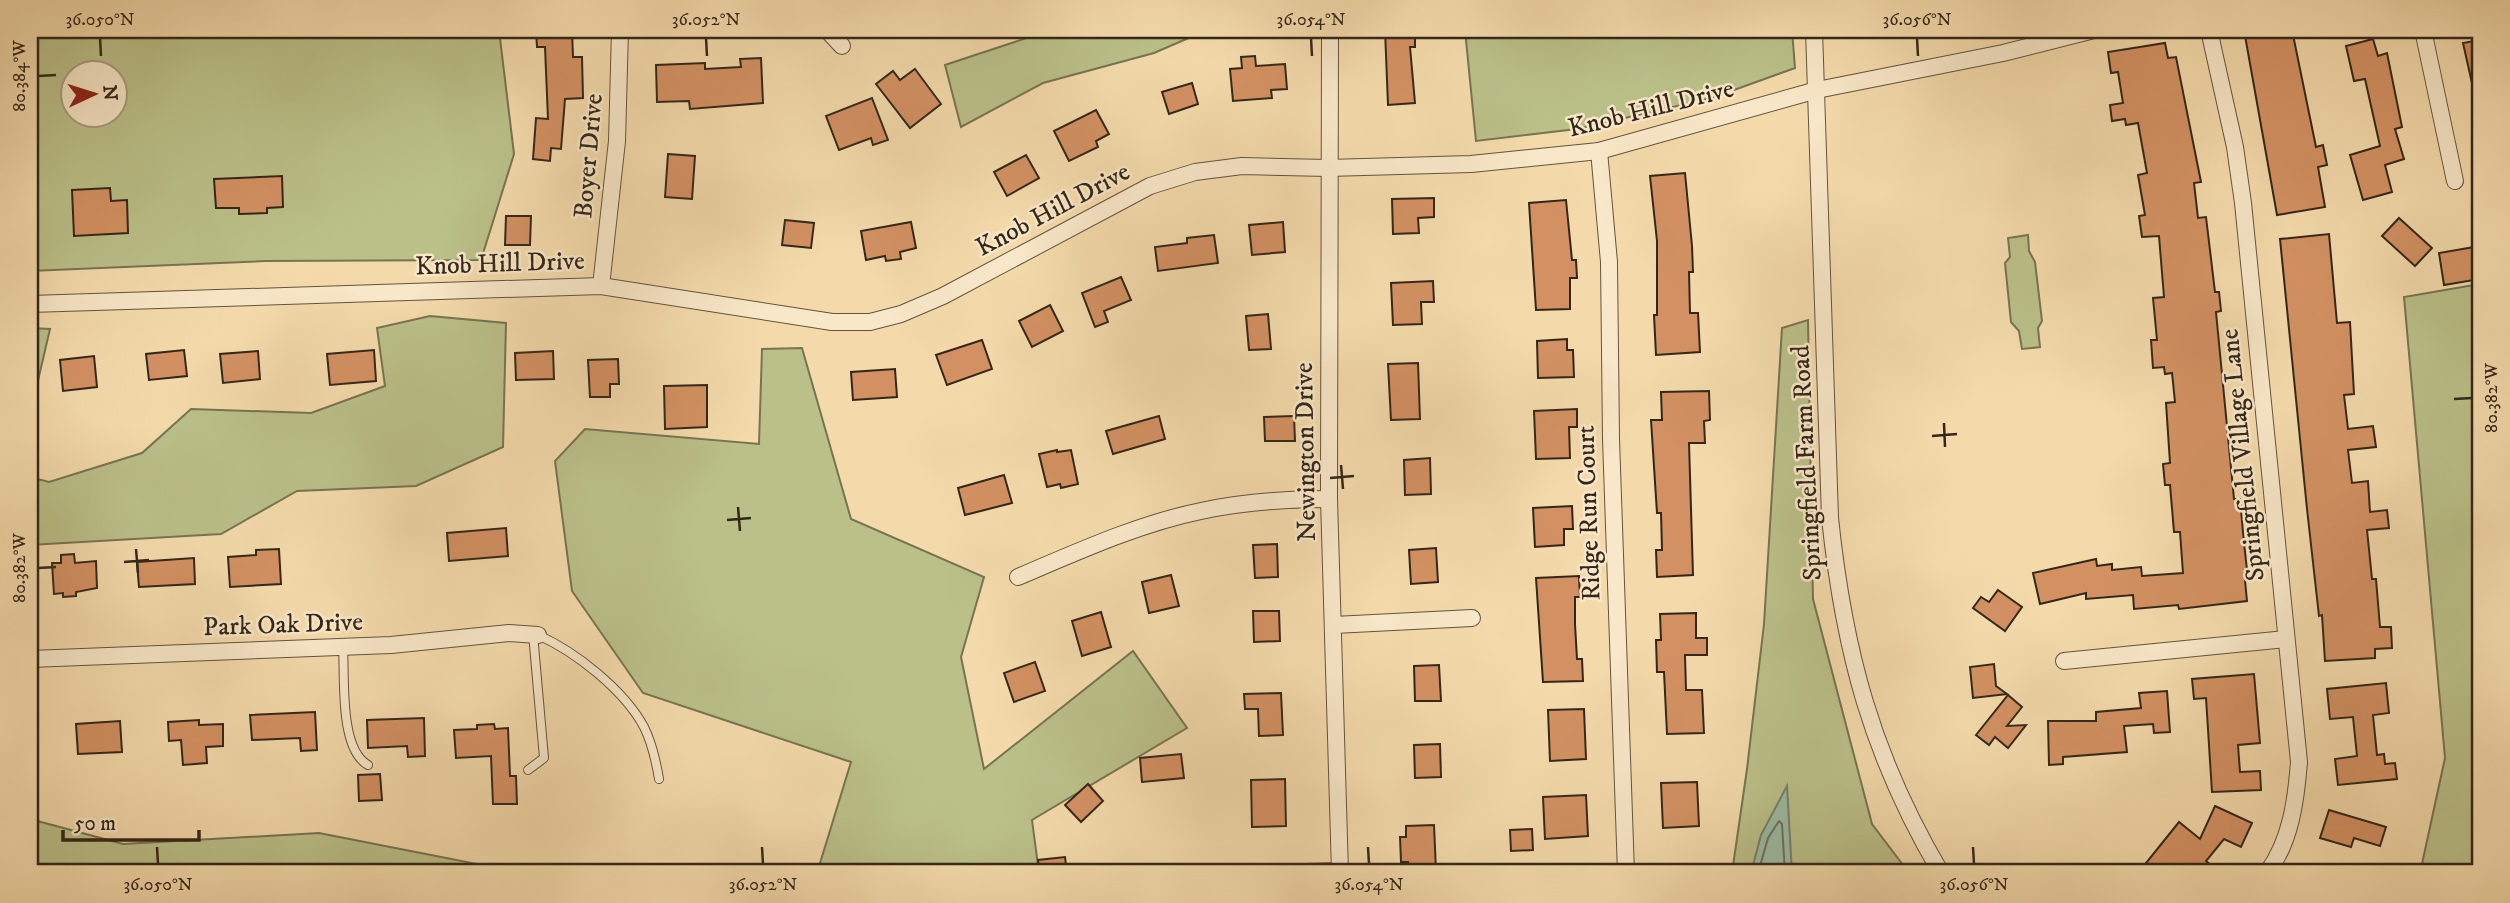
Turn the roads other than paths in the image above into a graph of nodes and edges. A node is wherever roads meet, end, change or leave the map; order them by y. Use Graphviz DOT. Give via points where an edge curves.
graph roads {
  1 [pos="620,30"];
  2 [pos="827,30"];
  3 [pos="1330,30"];
  4 [pos="1814,30"];
  5 [pos="2094,30"];
  6 [pos="2209,30"];
  7 [pos="2423,30"];
  8 [pos="842,46"];
  9 [pos="1816,90"];
  10 [pos="1600,151"];
  11 [pos="1328,168"];
  12 [pos="2455,181"];
  13 [pos="601,286"];
  14 [pos="30,304"];
  15 [pos="1329,499"];
  16 [pos="1018,577"];
  17 [pos="1472,618"];
  18 [pos="1334,625"];
  19 [pos="536,634"];
  20 [pos="2286,639"];
  21 [pos="343,647"];
  22 [pos="30,659"];
  23 [pos="2063,661"];
  24 [pos="368,765"];
  25 [pos="528,770"];
  26 [pos="659,779"];
  27 [pos="1339,872"];
  28 [pos="1270,873"];
  29 [pos="1626,873"];
  30 [pos="1941,873"];
  31 [pos="2267,873"];
  1 -- 13 [label="street, Boyer Drive" via="617,141"];
  2 -- 8 [label="street"];
  3 -- 11 [label="street, Newington Drive"];
  4 -- 9 [label="street, Springfield Farm Road"];
  5 -- 9 [label="street, Knob Hill Drive" via="2003,54"];
  6 -- 20 [label="street, Springfield Village Lane" via="2243,203"];
  7 -- 12 [label="street"];
  9 -- 10 [label="street, Knob Hill Drive"];
  9 -- 30 [label="street, Springfield Farm Road" via="1830,518 1837,586 1854,669 1878,743 1904,805"];
  10 -- 11 [label="street, Knob Hill Drive" via="1471,164"];
  10 -- 29 [label="street, Ridge Run Court" via="1609,262"];
  11 -- 13 [label="street, Knob Hill Drive" via="1242,166 1195,172 1150,186 943,296 870,322 832,322"];
  11 -- 15 [label="street, Newington Drive"];
  13 -- 14 [label="street, Knob Hill Drive"];
  15 -- 16 [label="street" via="1282,499 1200,511 1109,539"];
  15 -- 18 [label="street, Newington Drive"];
  17 -- 18 [label="street"];
  18 -- 27 [label="street, Newington Drive"];
  19 -- 21 [label="street, Park Oak Drive"];
  19 -- 25 [label="lane" via="544,758"];
  19 -- 26 [label="lane" via="592,668 631,708 653,748"];
  20 -- 23 [label="street"];
  20 -- 31 [label="street, Springfield Village Lane" via="2299,762 2296,801 2287,833"];
  21 -- 22 [label="street, Park Oak Drive"];
  21 -- 24 [label="lane" via="348,737 359,760"];
  27 -- 28 [label="street"];
}
